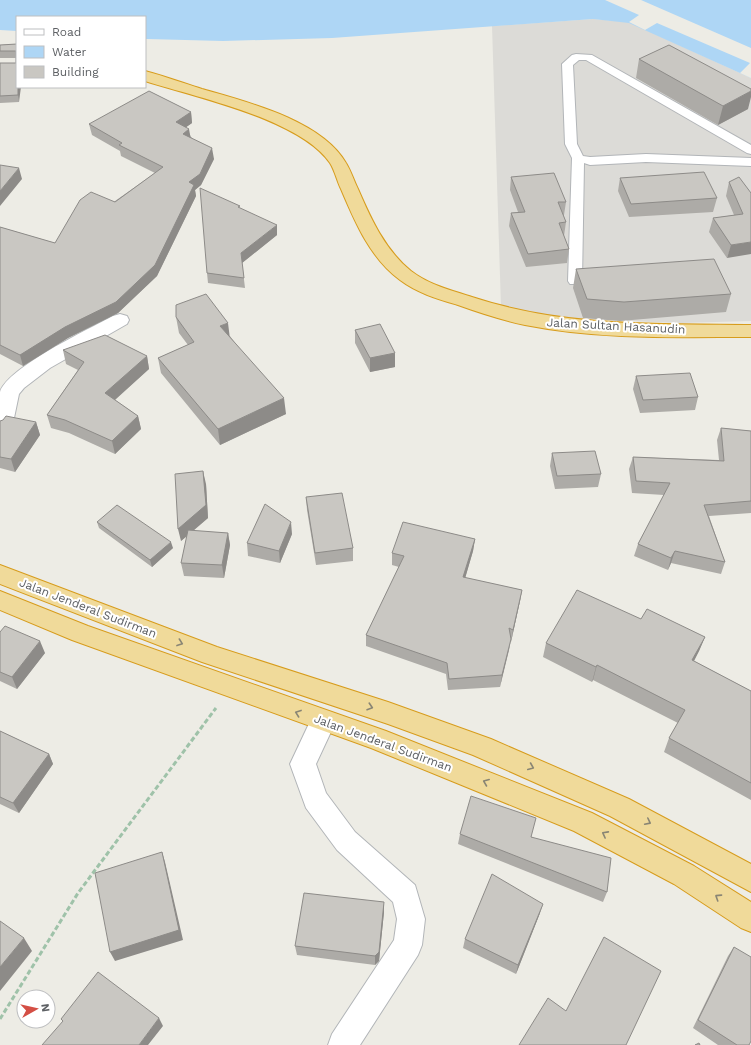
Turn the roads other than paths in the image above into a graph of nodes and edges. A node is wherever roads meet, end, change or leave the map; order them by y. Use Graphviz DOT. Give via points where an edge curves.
graph roads {
  1 [pos="146,76"];
  2 [pos="751,150"];
  3 [pos="578,158"];
  4 [pos="751,162"];
  5 [pos="575,281"];
  6 [pos="120,320"];
  7 [pos="751,331"];
  8 [pos="0,427"];
  9 [pos="0,574"];
  10 [pos="0,600"];
  11 [pos="336,696"];
  12 [pos="323,721"];
  13 [pos="751,879"];
  14 [pos="751,918"];
  15 [pos="343,1045"];
  1 -- 7 [label="highway, Jalan Sultan Hasanudin" via="280,120 325,146 336,160 359,212 382,254 407,277 428,289 496,312 533,321 588,327"];
  2 -- 3 [label="lane" via="588,56 576,57 567,64 571,144"];
  3 -- 4 [label="lane" via="590,162 646,158"];
  3 -- 5 [label="lane"];
  6 -- 8 [label="street" via="28,372 10,392 4,422"];
  9 -- 11 [label="highway, Jalan Jenderal Sudirman, one-way" via="242,666"];
  12 -- 10 [label="highway, Jalan Jenderal Sudirman, one-way" via="80,633"];
  11 -- 12 [label="highway"];
  11 -- 13 [label="highway, Jalan Jenderal Sudirman, one-way" via="492,751 594,794 703,850"];
  14 -- 12 [label="highway, Jalan Jenderal Sudirman, one-way" via="684,875 583,822 392,745"];
  12 -- 15 [label="street" via="303,764 315,800 346,841 405,895 411,919 408,945"];
}
